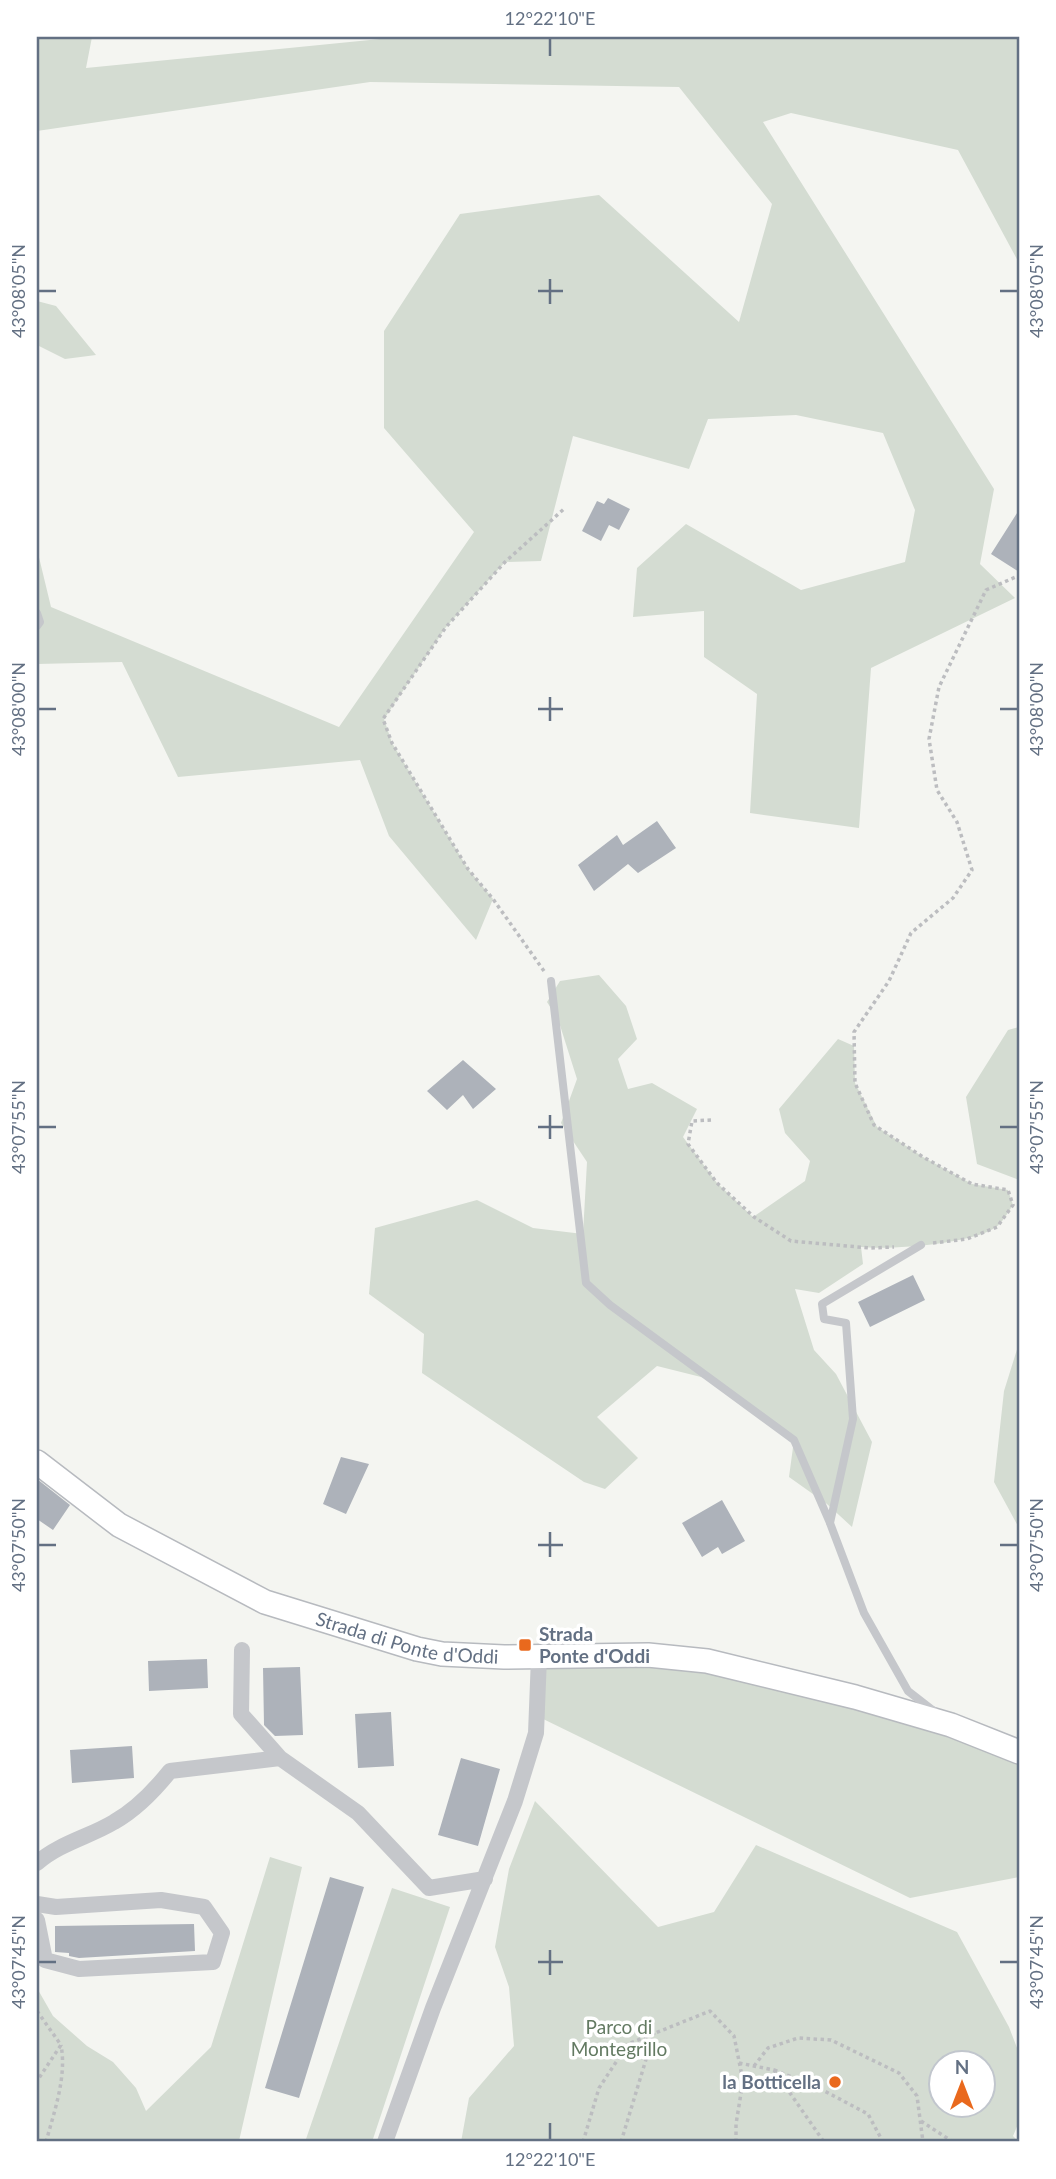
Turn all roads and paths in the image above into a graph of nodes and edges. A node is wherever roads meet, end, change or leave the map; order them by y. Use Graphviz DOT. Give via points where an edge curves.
graph roads {
  1 [pos="565,508"];
  2 [pos="1018,576"];
  3 [pos="37,613"];
  4 [pos="37,626"];
  5 [pos="551,981"];
  6 [pos="710,1120"];
  7 [pos="921,1245"];
  8 [pos="37,1462"];
  9 [pos="830,1523"];
  10 [pos="242,1650"];
  11 [pos="539,1657"];
  12 [pos="951,1725"];
  13 [pos="1019,1752"];
  14 [pos="280,1758"];
  15 [pos="37,1863"];
  16 [pos="485,1879"];
  17 [pos="37,1905"];
  18 [pos="37,1920"];
  19 [pos="37,2011"];
  20 [pos="654,2033"];
  21 [pos="61,2045"];
  22 [pos="739,2063"];
  23 [pos="754,2066"];
  24 [pos="774,2070"];
  25 [pos="37,2081"];
  26 [pos="919,2119"];
  27 [pos="46,2142"];
  28 [pos="385,2142"];
  29 [pos="583,2142"];
  30 [pos="621,2142"];
  31 [pos="736,2142"];
  32 [pos="824,2142"];
  33 [pos="883,2142"];
  34 [pos="923,2142"];
  35 [pos="953,2142"];
  1 -- 5 [label="path" via="505,562 446,626 383,719 392,743 468,869"];
  2 -- 7 [label="path" via="986,590 939,687 929,739 937,790 957,822 972,870 953,898 911,933 889,981 853,1032 855,1083 874,1125 972,1184 1008,1191 1013,1205 997,1227 967,1239"];
  3 -- 4 [label="lane"];
  5 -- 9 [label="lane" via="586,1283 794,1440"];
  6 -- 7 [label="path" via="692,1121 688,1144 735,1200 791,1241 870,1248"];
  7 -- 9 [label="lane" via="822,1304 824,1319 846,1323 853,1419"];
  8 -- 11 [label="street, Strada di Ponte d'Oddi" via="119,1525 265,1602 416,1649"];
  9 -- 12 [label="lane" via="864,1613 908,1691"];
  10 -- 14 [label="street" via="240,1714"];
  11 -- 12 [label="street, Strada di Ponte d'Oddi" via="648,1655 707,1661"];
  11 -- 16 [label="street" via="536,1733"];
  12 -- 13 [label="street, Strada di Ponte d'Oddi"];
  14 -- 15 [label="street" via="170,1771 149,1797 115,1822 51,1851"];
  14 -- 16 [label="street" via="358,1813 429,1888"];
  16 -- 28 [label="street"];
  17 -- 18 [label="street" via="161,1900 204,1907 222,1933 212,1962 79,1969 45,1960"];
  19 -- 21 [label="path"];
  20 -- 22 [label="path" via="710,2011 734,2036"];
  20 -- 29 [label="path" via="628,2044 599,2088"];
  20 -- 30 [label="path"];
  21 -- 25 [label="path"];
  21 -- 27 [label="path" via="61,2083"];
  22 -- 23 [label="path"];
  22 -- 31 [label="path" via="743,2081"];
  23 -- 24 [label="path"];
  23 -- 26 [label="path" via="768,2048 798,2038 831,2040 899,2073 917,2096"];
  24 -- 32 [label="path"];
  24 -- 33 [label="path" via="868,2114"];
  26 -- 34 [label="path"];
  26 -- 35 [label="path"];
}
